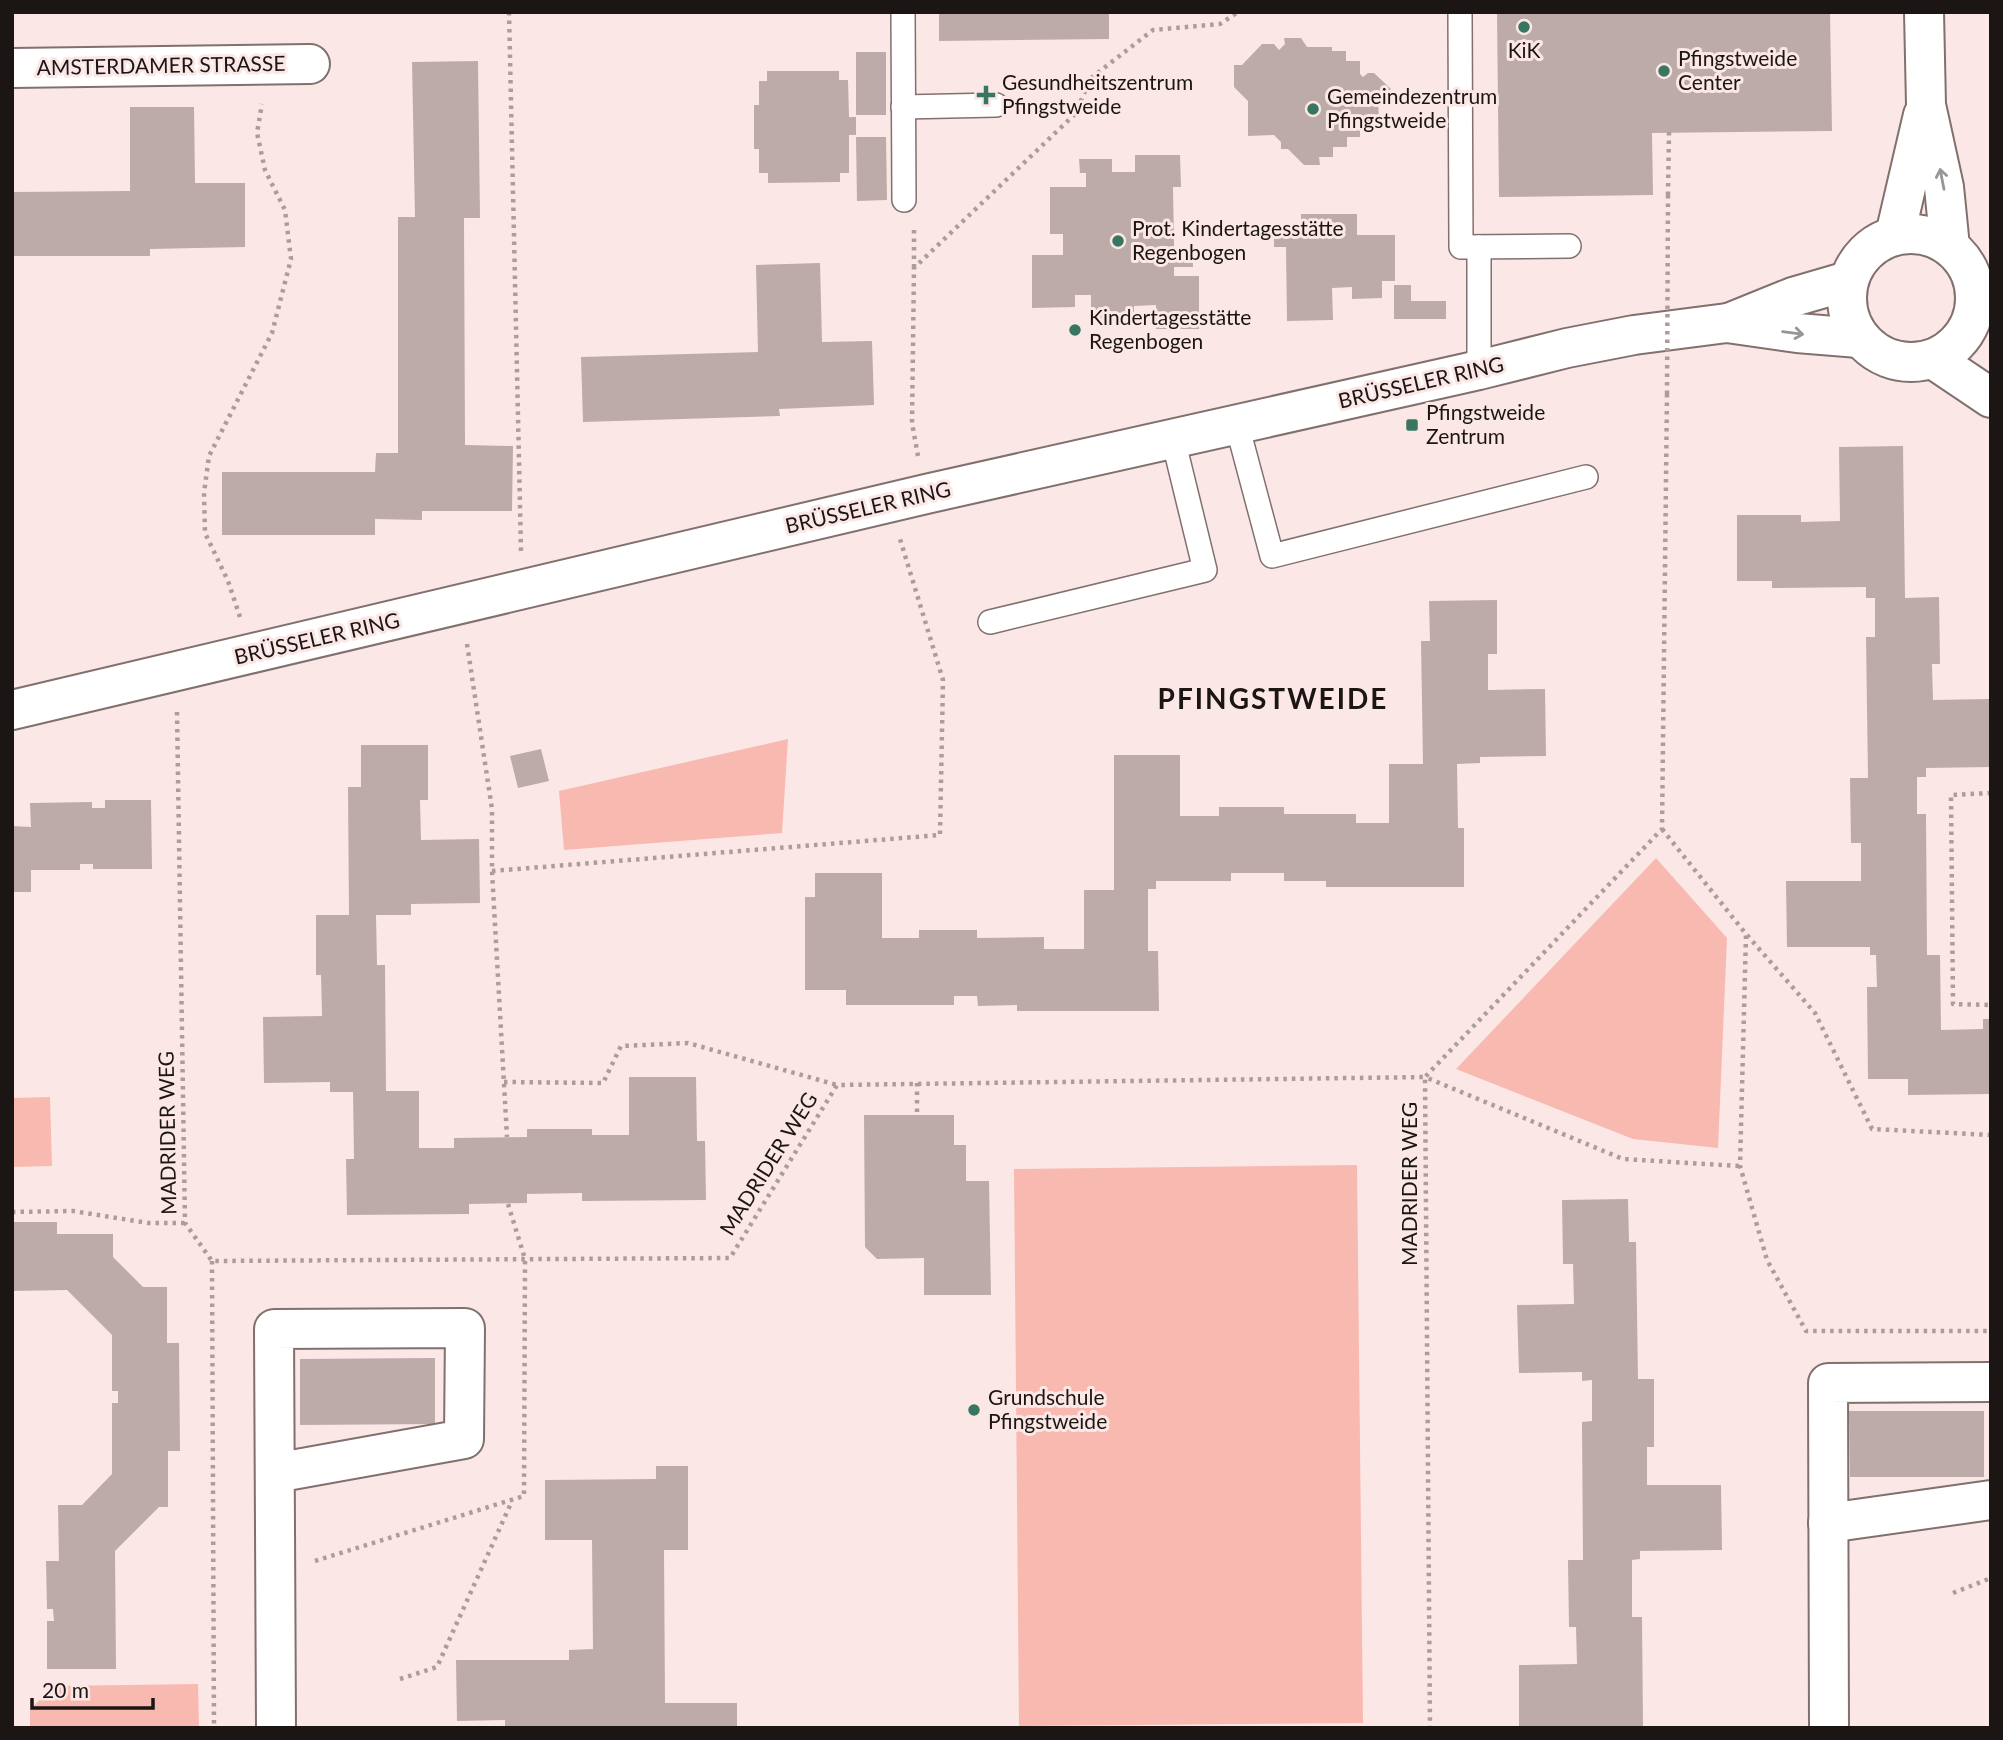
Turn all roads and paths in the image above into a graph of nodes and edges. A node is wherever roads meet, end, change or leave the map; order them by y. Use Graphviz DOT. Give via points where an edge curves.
graph roads {
  1 [pos="509,12"];
  2 [pos="903,12"];
  3 [pos="1238,12"];
  4 [pos="1460,12"];
  5 [pos="1924,12"];
  6 [pos="310,64"];
  7 [pos="268,65"];
  8 [pos="12,68"];
  9 [pos="996,105"];
  10 [pos="1926,105"];
  11 [pos="903,107"];
  12 [pos="1669,132"];
  13 [pos="904,200"];
  14 [pos="1895,235"];
  15 [pos="1569,246"];
  16 [pos="1479,247"];
  17 [pos="1950,247"];
  18 [pos="1848,281"];
  19 [pos="1727,323"];
  20 [pos="1981,334"];
  21 [pos="1859,338"];
  22 [pos="1933,359"];
  23 [pos="1479,370"];
  24 [pos="1991,398"];
  25 [pos="1237,425"];
  26 [pos="1173,439"];
  27 [pos="1586,477"];
  28 [pos="908,498"];
  29 [pos="522,590"];
  30 [pos="461,605"];
  31 [pos="990,622"];
  32 [pos="250,655"];
  33 [pos="177,672"];
  34 [pos="12,710"];
  35 [pos="1991,793"];
  36 [pos="1662,829"];
  37 [pos="492,871"];
  38 [pos="1746,934"];
  39 [pos="1991,1006"];
  40 [pos="1425,1077"];
  41 [pos="503,1082"];
  42 [pos="917,1083"];
  43 [pos="837,1085"];
  44 [pos="917,1115"];
  45 [pos="1991,1135"];
  46 [pos="507,1137"];
  47 [pos="1740,1166"];
  48 [pos="12,1212"];
  49 [pos="185,1223"];
  50 [pos="212,1261"];
  51 [pos="1991,1331"];
  52 [pos="1991,1381"];
  53 [pos="275,1473"];
  54 [pos="512,1500"];
  55 [pos="1991,1500"];
  56 [pos="1828,1523"];
  57 [pos="1991,1578"];
  58 [pos="1953,1593"];
  59 [pos="400,1679"];
  60 [pos="214,1728"];
  61 [pos="276,1728"];
  62 [pos="1430,1728"];
  63 [pos="1829,1728"];
  1 -- 29 [label="path"];
  2 -- 11 [label="lane"];
  3 -- 28 [label="path" via="1220,24 1153,30 1091,78 1075,114 914,268"];
  4 -- 16 [label="lane" via="1461,247"];
  5 -- 10 [label="street"];
  6 -- 7 [label="street, AMSTERDAMER STRASSE"];
  7 -- 8 [label="street, AMSTERDAMER STRASSE"];
  7 -- 32 [label="path" via="257,133 265,170 285,210 290,259 272,333 209,456 204,493 205,533 228,581"];
  9 -- 11 [label="lane"];
  10 -- 14 [label="street"];
  17 -- 10 [label="street, one-way" via="1944,187"];
  11 -- 13 [label="lane"];
  12 -- 36 [label="path, bridge"];
  14 -- 17 [label="street" via="1924,235"];
  14 -- 18 [label="street" via="1871,247"];
  15 -- 16 [label="lane"];
  16 -- 23 [label="lane"];
  17 -- 20 [label="street" via="1973,280"];
  18 -- 19 [label="street, BRÜSSELER RING"];
  18 -- 21 [label="street" via="1847,311"];
  19 -- 21 [label="street, BRÜSSELER RING, one-way"];
  19 -- 23 [label="street, BRÜSSELER RING" via="1634,335"];
  20 -- 22 [label="street" via="1963,337"];
  21 -- 22 [label="street" via="1885,358 1917,363"];
  22 -- 24 [label="street"];
  23 -- 25 [label="street, BRÜSSELER RING"];
  25 -- 26 [label="street, BRÜSSELER RING"];
  25 -- 27 [label="lane" via="1272,556"];
  26 -- 28 [label="street, BRÜSSELER RING"];
  26 -- 31 [label="lane" via="1205,570"];
  28 -- 29 [label="street, BRÜSSELER RING"];
  28 -- 37 [label="path" via="943,680 940,835"];
  29 -- 30 [label="street, BRÜSSELER RING"];
  30 -- 32 [label="street, BRÜSSELER RING"];
  30 -- 37 [label="path" via="492,809"];
  32 -- 33 [label="street, BRÜSSELER RING"];
  33 -- 34 [label="street, BRÜSSELER RING"];
  33 -- 49 [label="path, MADRIDER WEG"];
  35 -- 39 [label="path" via="1951,795 1954,1004"];
  36 -- 38 [label="path"];
  36 -- 40 [label="path"];
  37 -- 41 [label="path"];
  38 -- 45 [label="path" via="1815,1013 1872,1129"];
  38 -- 47 [label="path"];
  40 -- 42 [label="path, MADRIDER WEG"];
  40 -- 47 [label="path" via="1623,1159"];
  40 -- 62 [label="path, MADRIDER WEG"];
  41 -- 43 [label="path" via="603,1083 621,1046 688,1043"];
  41 -- 46 [label="path"];
  42 -- 43 [label="path, MADRIDER WEG"];
  42 -- 44 [label="path"];
  43 -- 50 [label="path, MADRIDER WEG" via="730,1258"];
  47 -- 51 [label="path" via="1767,1260 1806,1331"];
  48 -- 49 [label="path" via="73,1211 148,1223"];
  49 -- 50 [label="path, MADRIDER WEG"];
  50 -- 60 [label="path"];
  52 -- 56 [label="street" via="1828,1383"];
  53 -- 53 [label="street" via="464,1439 464,1328 274,1329"];
  53 -- 61 [label="street"];
  54 -- 59 [label="path" via="437,1667"];
  55 -- 56 [label="street"];
  56 -- 63 [label="street"];
  57 -- 58 [label="path"];
}
